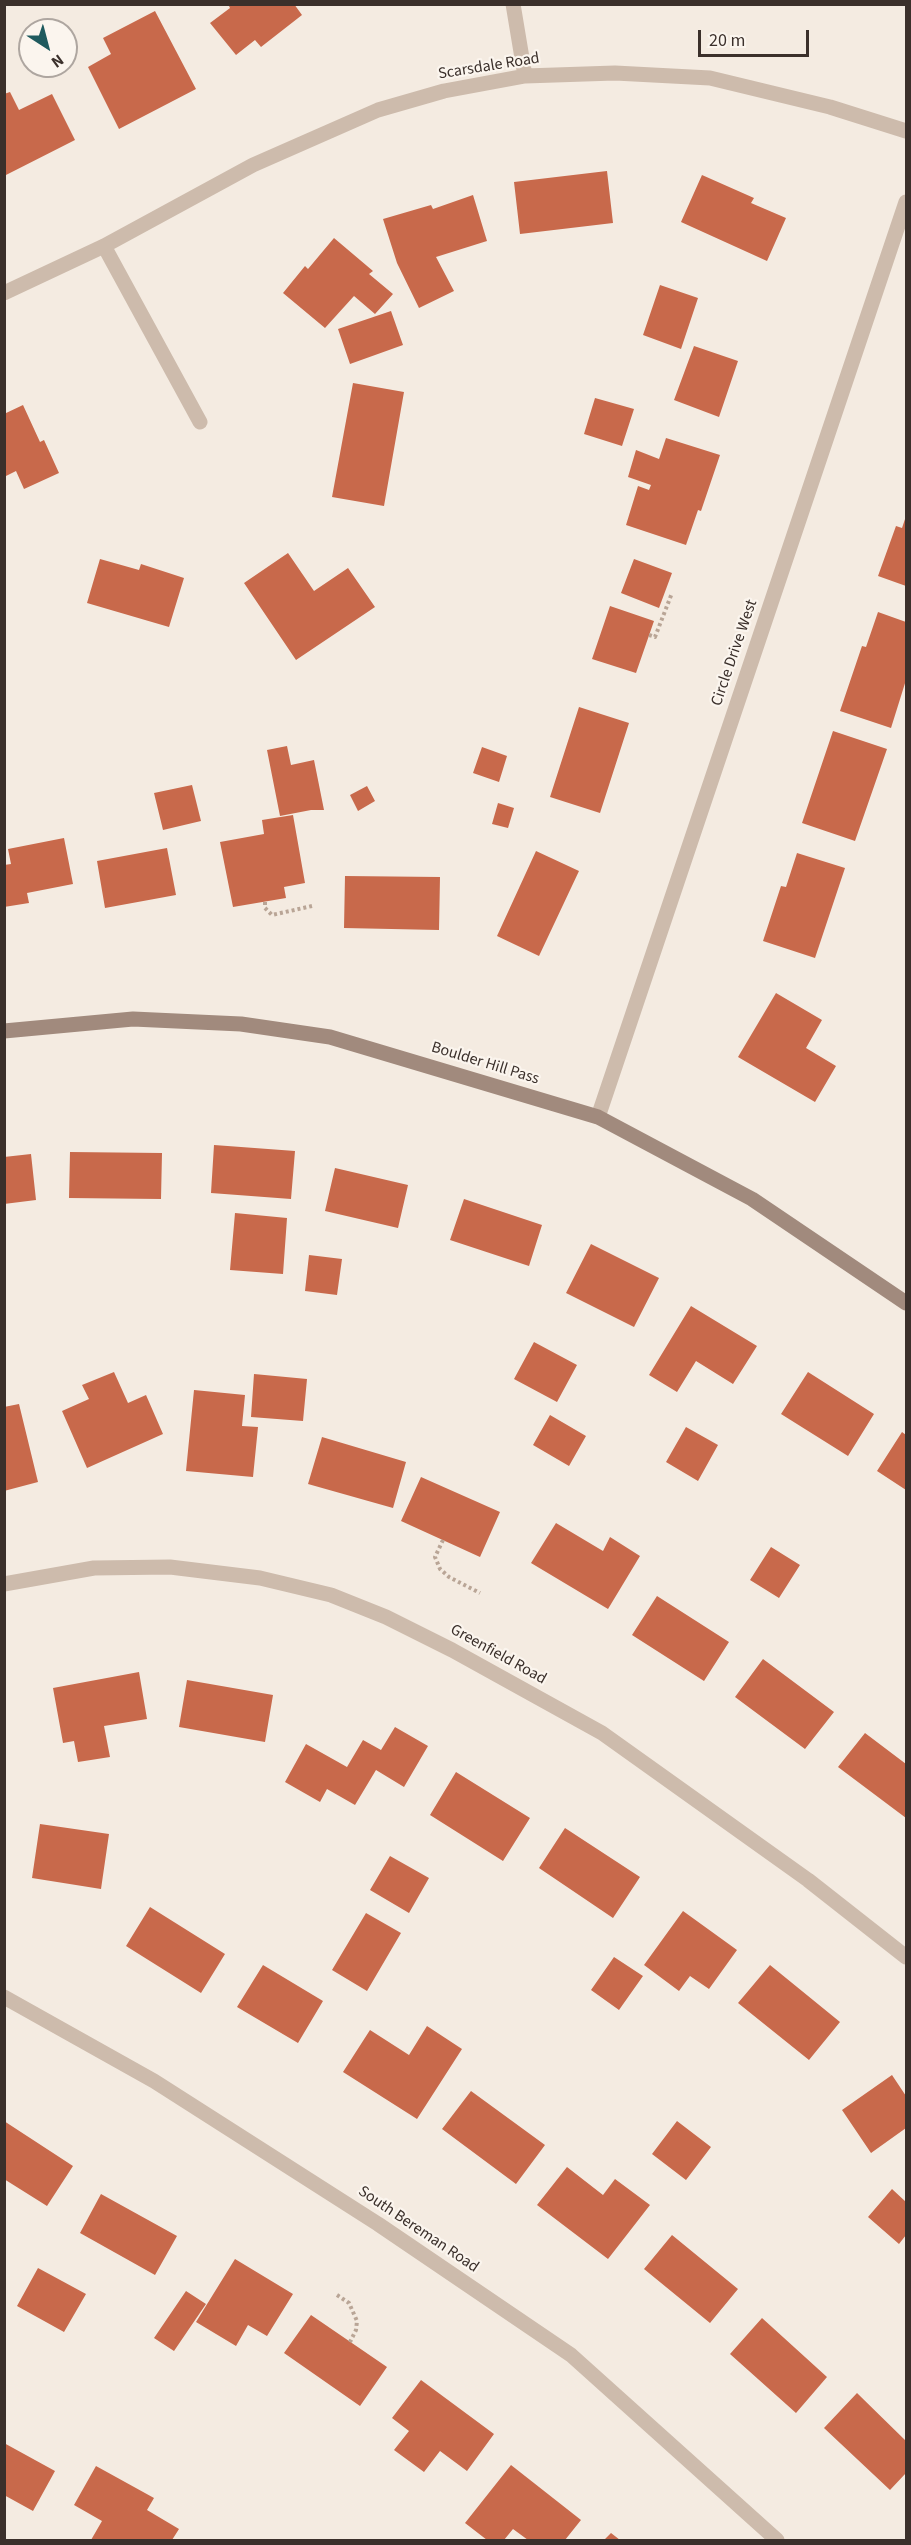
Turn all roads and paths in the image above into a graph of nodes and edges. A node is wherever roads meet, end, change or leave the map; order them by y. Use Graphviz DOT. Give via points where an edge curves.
graph roads {
  1 [pos="513,4"];
  2 [pos="525,76"];
  3 [pos="906,131"];
  4 [pos="906,202"];
  5 [pos="104,246"];
  6 [pos="4,293"];
  7 [pos="200,422"];
  8 [pos="672,593"];
  9 [pos="649,635"];
  10 [pos="265,902"];
  11 [pos="312,906"];
  12 [pos="4,1030"];
  13 [pos="598,1116"];
  14 [pos="906,1303"];
  15 [pos="443,1540"];
  16 [pos="4,1584"];
  17 [pos="480,1593"];
  18 [pos="906,1957"];
  19 [pos="4,1997"];
  20 [pos="337,2295"];
  21 [pos="350,2342"];
  22 [pos="777,2541"];
  1 -- 2 [label="street"];
  2 -- 3 [label="street, Scarsdale Road" via="615,73 710,78 830,107"];
  2 -- 5 [label="street, Scarsdale Road" via="444,90 378,110 253,165"];
  4 -- 13 [label="street, Circle Drive West"];
  5 -- 6 [label="street, Scarsdale Road"];
  5 -- 7 [label="street"];
  8 -- 9 [label="path" via="655,637"];
  10 -- 11 [label="path" via="272,915"];
  12 -- 13 [label="street, Boulder Hill Pass" via="133,1019 241,1024 330,1037"];
  13 -- 14 [label="street, Boulder Hill Pass" via="752,1199"];
  15 -- 17 [label="path" via="435,1557 440,1569"];
  16 -- 18 [label="street, Greenfield Road" via="94,1568 170,1567 260,1578 332,1595 386,1617 602,1733 808,1880"];
  19 -- 22 [label="street, South Bereman Road" via="164,2087 378,2224 571,2355"];
  20 -- 21 [label="path" via="349,2303 357,2321"];
}
